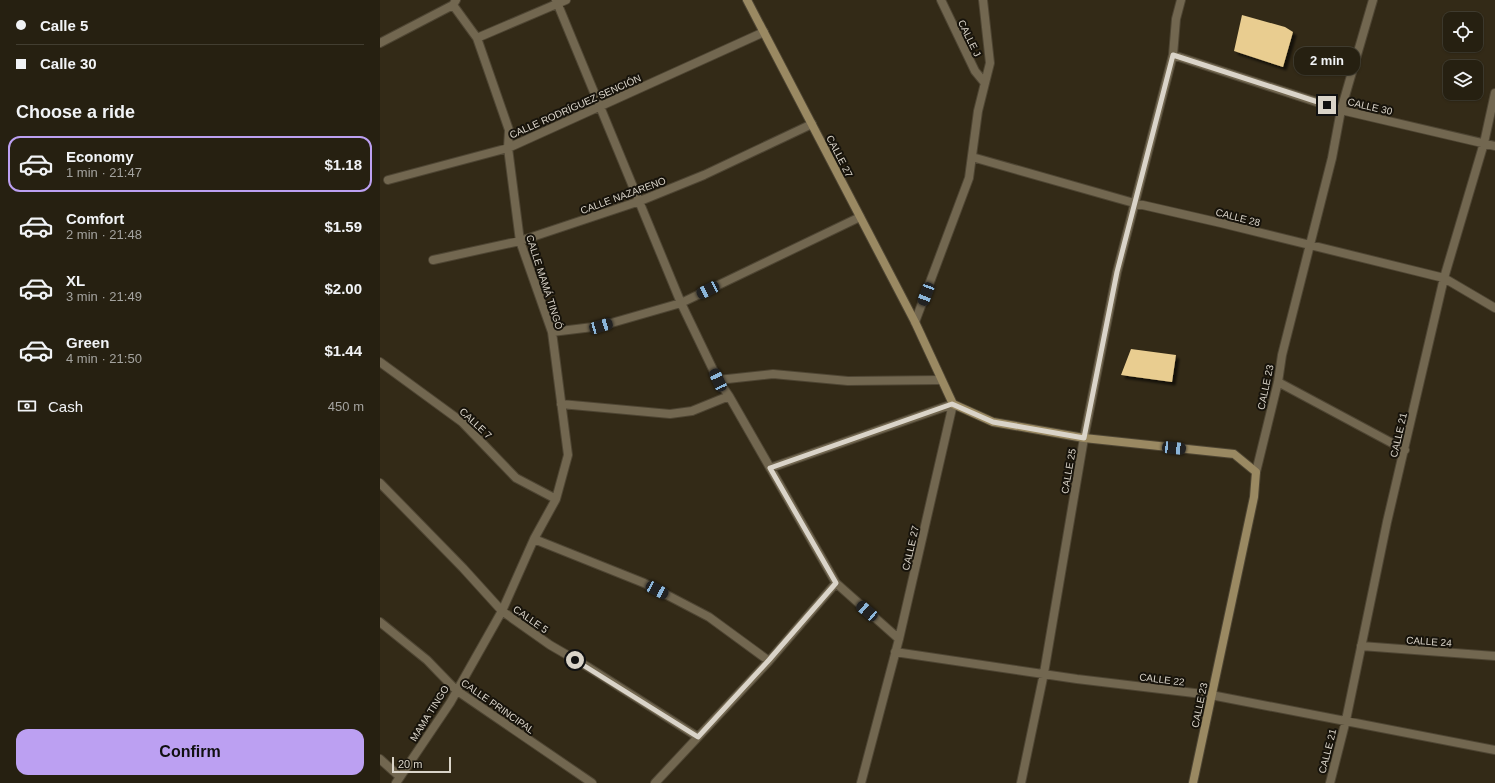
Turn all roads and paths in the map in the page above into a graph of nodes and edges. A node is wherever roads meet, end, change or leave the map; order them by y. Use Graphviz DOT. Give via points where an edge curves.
graph roads {
  1 [pos="747,0"];
  2 [pos="940,0"];
  3 [pos="983,0"];
  4 [pos="1181,0"];
  5 [pos="1373,0"];
  6 [pos="560,1"];
  7 [pos="455,3"];
  8 [pos="764,32"];
  9 [pos="477,38"];
  10 [pos="380,43"];
  11 [pos="1173,55"];
  12 [pos="984,82"];
  13 [pos="1495,93"];
  14 [pos="600,106"];
  15 [pos="1341,110"];
  16 [pos="812,124"];
  17 [pos="1484,143"];
  18 [pos="1495,146"];
  19 [pos="508,148"];
  20 [pos="972,157"];
  21 [pos="388,180"];
  22 [pos="640,201"];
  23 [pos="1134,203"];
  24 [pos="860,217"];
  25 [pos="520,241"];
  26 [pos="1310,245"];
  27 [pos="433,260"];
  28 [pos="1444,278"];
  29 [pos="681,304"];
  30 [pos="1495,308"];
  31 [pos="915,322"];
  32 [pos="552,332"];
  33 [pos="380,362"];
  34 [pos="718,380"];
  35 [pos="941,380"];
  36 [pos="1278,382"];
  37 [pos="729,396"];
  38 [pos="561,404"];
  39 [pos="952,404"];
  40 [pos="1084,438"];
  41 [pos="1405,450"];
  42 [pos="770,468"];
  43 [pos="1256,472"];
  44 [pos="380,483"];
  45 [pos="556,499"];
  46 [pos="534,539"];
  47 [pos="836,583"];
  48 [pos="502,611"];
  49 [pos="380,622"];
  50 [pos="899,639"];
  51 [pos="1361,646"];
  52 [pos="895,652"];
  53 [pos="1495,656"];
  54 [pos="769,660"];
  55 [pos="1044,673"];
  56 [pos="456,690"];
  57 [pos="1211,695"];
  58 [pos="1346,720"];
  59 [pos="698,737"];
  60 [pos="1495,750"];
  61 [pos="380,758"];
  62 [pos="398,780"];
  63 [pos="592,783"];
  64 [pos="656,783"];
  65 [pos="861,783"];
  66 [pos="1021,783"];
  67 [pos="1194,783"];
  68 [pos="1330,783"];
  1 -- 8 [label="street, CALLE 27"];
  2 -- 12 [label="street, CALLE J" via="975,71"];
  3 -- 12 [label="street" via="990,62"];
  4 -- 11 [label="street, CALLE 25" via="1176,19"];
  5 -- 15 [label="street, CALLE 23"];
  6 -- 9 [label="street"];
  6 -- 14 [label="street"];
  7 -- 9 [label="street, CALLE MAMÁ TINGÓ"];
  7 -- 10 [label="street"];
  8 -- 14 [label="street, CALLE RODRÍGUEZ SENCIÓN"];
  8 -- 16 [label="street, CALLE 27"];
  9 -- 19 [label="street, CALLE MAMÁ TINGÓ" via="509,130"];
  11 -- 15 [label="street, CALLE 30"];
  11 -- 23 [label="street, CALLE 25"];
  12 -- 20 [label="street"];
  13 -- 17 [label="street, CALLE 21"];
  14 -- 19 [label="street, CALLE RODRÍGUEZ SENCIÓN"];
  14 -- 22 [label="street"];
  15 -- 17 [label="street, CALLE 30"];
  15 -- 26 [label="street, CALLE 23"];
  16 -- 22 [label="street, CALLE NAZARENO" via="704,175"];
  16 -- 24 [label="street, CALLE 27"];
  17 -- 18 [label="street, CALLE 30"];
  17 -- 28 [label="street, CALLE 21"];
  19 -- 21 [label="street, CALLE RODRÍGUEZ SENCIÓN"];
  19 -- 25 [label="street, CALLE MAMÁ TINGÓ"];
  20 -- 23 [label="street, CALLE 28"];
  20 -- 31 [label="street" via="969,178"];
  22 -- 25 [label="street, CALLE NAZARENO"];
  22 -- 29 [label="street"];
  23 -- 26 [label="street, CALLE 28"];
  23 -- 40 [label="street, CALLE 25" via="1117,272"];
  24 -- 29 [label="street"];
  24 -- 31 [label="street, CALLE 27"];
  25 -- 27 [label="street, CALLE NAZARENO"];
  25 -- 32 [label="street, CALLE MAMÁ TINGÓ"];
  26 -- 28 [label="street, CALLE 28"];
  26 -- 36 [label="street, CALLE 23" via="1282,355"];
  28 -- 30 [label="street, CALLE 28"];
  28 -- 41 [label="street, CALLE 21"];
  29 -- 32 [label="street" via="601,326"];
  29 -- 34 [label="street"];
  31 -- 35 [label="street, CALLE 27"];
  32 -- 38 [label="street, CALLE MAMÁ TINGÓ"];
  33 -- 45 [label="street, CALLE 7" via="462,422 516,478"];
  34 -- 35 [label="street" via="773,374 848,381"];
  34 -- 37 [label="street"];
  35 -- 39 [label="street, CALLE 27"];
  36 -- 41 [label="street"];
  36 -- 43 [label="street, CALLE 23"];
  37 -- 38 [label="street" via="692,411 670,414"];
  37 -- 42 [label="street"];
  38 -- 45 [label="street, CALLE MAMÁ TINGÓ" via="568,455"];
  39 -- 40 [label="street" via="993,422"];
  39 -- 42 [label="street"];
  39 -- 50 [label="street, CALLE 27"];
  40 -- 43 [label="street" via="1234,454"];
  40 -- 55 [label="street, CALLE 25"];
  41 -- 51 [label="street, CALLE 21"];
  42 -- 47 [label="street"];
  43 -- 57 [label="street, CALLE 23" via="1254,498"];
  44 -- 48 [label="street, CALLE 5"];
  45 -- 46 [label="street, CALLE MAMÁ TINGÓ"];
  46 -- 48 [label="street, CALLE MAMÁ TINGÓ"];
  46 -- 54 [label="street" via="644,583 709,617"];
  47 -- 50 [label="street"];
  47 -- 54 [label="street"];
  48 -- 56 [label="street, MAMA TINGO"];
  48 -- 59 [label="street, CALLE 5"];
  49 -- 56 [label="street, CALLE PRINCIPAL" via="427,660"];
  50 -- 52 [label="street, CALLE 27"];
  51 -- 53 [label="street, CALLE 24"];
  51 -- 58 [label="street, CALLE 21"];
  52 -- 55 [label="street, CALLE 22"];
  52 -- 65 [label="street, CALLE 27"];
  54 -- 59 [label="street"];
  55 -- 57 [label="street, CALLE 22"];
  55 -- 66 [label="street, CALLE 25"];
  56 -- 62 [label="street, MAMA TINGO"];
  56 -- 63 [label="street, CALLE PRINCIPAL"];
  57 -- 58 [label="street, CALLE 22"];
  57 -- 67 [label="street, CALLE 23"];
  58 -- 60 [label="street, CALLE 22"];
  58 -- 68 [label="street, CALLE 21"];
  59 -- 64 [label="street"];
  61 -- 62 [label="street"];
}
